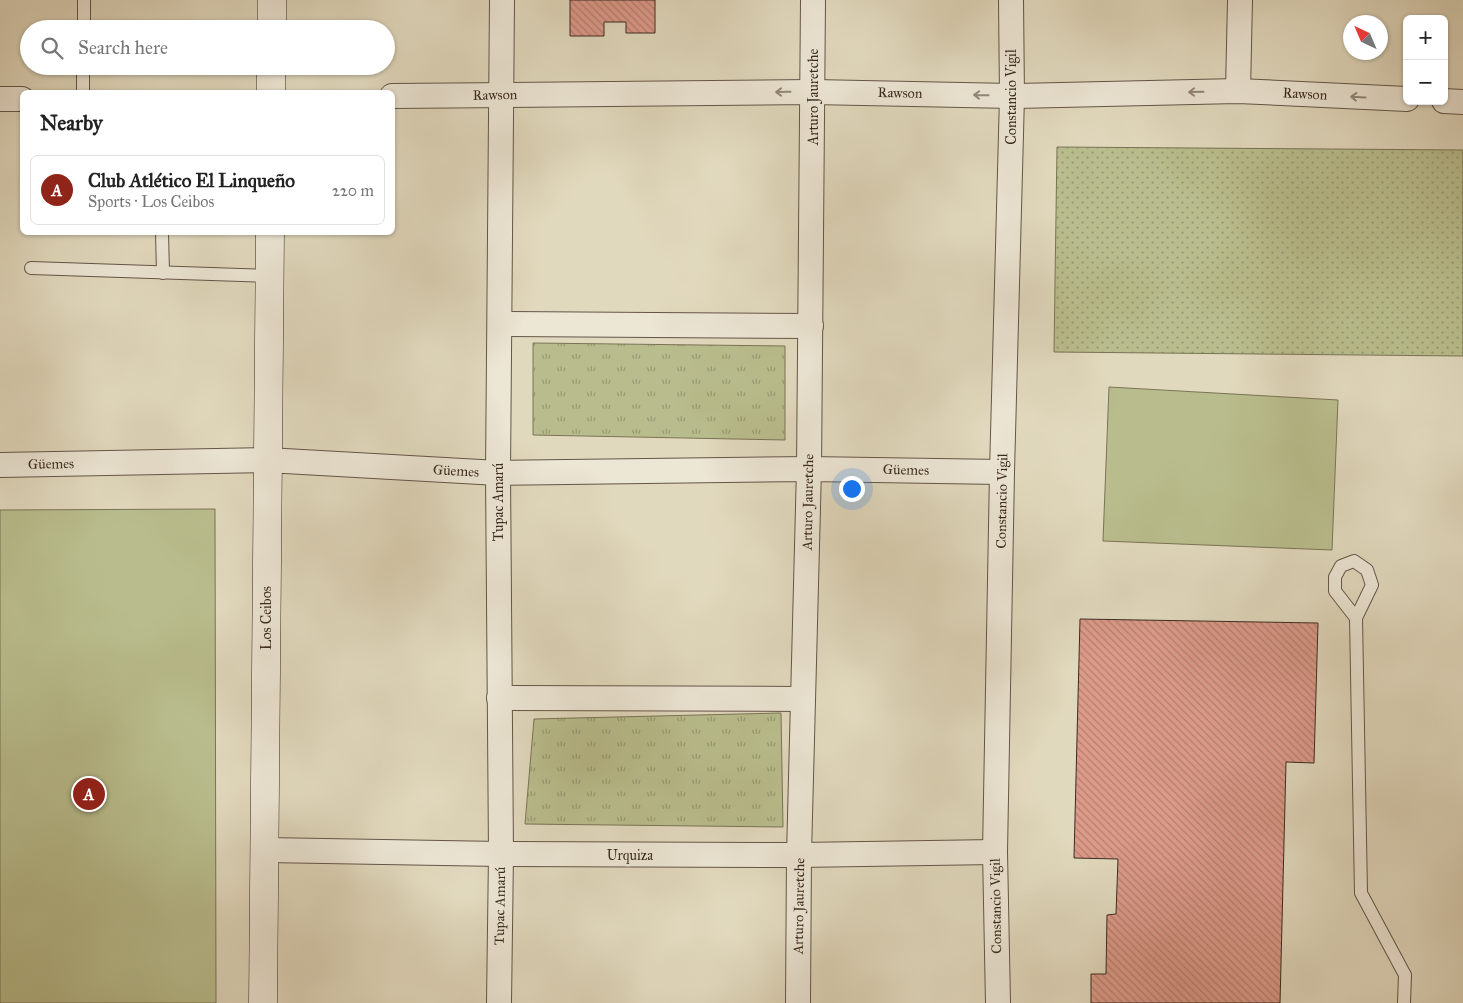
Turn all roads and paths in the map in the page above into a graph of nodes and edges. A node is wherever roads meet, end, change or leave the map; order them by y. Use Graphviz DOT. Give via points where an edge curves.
graph roads {
  1 [pos="84,0"];
  2 [pos="272,0"];
  3 [pos="502,0"];
  4 [pos="813,0"];
  5 [pos="1011,0"];
  6 [pos="1240,0"];
  7 [pos="84,20"];
  8 [pos="272,20"];
  9 [pos="84,75"];
  10 [pos="271,75"];
  11 [pos="83,90"];
  12 [pos="271,90"];
  13 [pos="1238,91"];
  14 [pos="813,92"];
  15 [pos="502,95"];
  16 [pos="395,96"];
  17 [pos="1012,96"];
  18 [pos="0,99"];
  19 [pos="20,99"];
  20 [pos="1403,99"];
  21 [pos="1448,101"];
  22 [pos="1463,102"];
  23 [pos="162,235"];
  24 [pos="270,235"];
  25 [pos="31,268"];
  26 [pos="163,272"];
  27 [pos="269,276"];
  28 [pos="500,324"];
  29 [pos="811,326"];
  30 [pos="267,460"];
  31 [pos="0,465"];
  32 [pos="809,468"];
  33 [pos="1002,472"];
  34 [pos="498,473"];
  35 [pos="1356,618"];
  36 [pos="499,698"];
  37 [pos="803,699"];
  38 [pos="265,850"];
  39 [pos="995,852"];
  40 [pos="501,854"];
  41 [pos="800,855"];
  42 [pos="263,1003"];
  43 [pos="499,1003"];
  44 [pos="798,1003"];
  45 [pos="998,1003"];
  46 [pos="1404,1003"];
  1 -- 7 [label="lane"];
  2 -- 8 [label="street"];
  3 -- 15 [label="street, Tupac Amarú"];
  4 -- 14 [label="street, Arturo Jauretche"];
  5 -- 17 [label="street, Constancio Vigil"];
  6 -- 13 [label="street"];
  9 -- 11 [label="lane"];
  10 -- 12 [label="street"];
  13 -- 17 [label="street, Rawson, one-way"];
  20 -- 13 [label="street, Rawson, one-way"];
  14 -- 15 [label="street, Rawson, one-way"];
  17 -- 14 [label="street, Rawson, one-way"];
  14 -- 29 [label="street, Arturo Jauretche"];
  15 -- 16 [label="street, Rawson"];
  15 -- 28 [label="street, Tupac Amarú"];
  17 -- 33 [label="street, Constancio Vigil"];
  18 -- 19 [label="street"];
  21 -- 22 [label="street"];
  23 -- 26 [label="lane"];
  24 -- 27 [label="street, Los Ceibos"];
  25 -- 26 [label="lane"];
  26 -- 27 [label="lane"];
  27 -- 30 [label="street, Los Ceibos"];
  28 -- 29 [label="street"];
  28 -- 34 [label="street, Tupac Amarú"];
  29 -- 32 [label="street, Arturo Jauretche"];
  30 -- 31 [label="street, Güemes"];
  30 -- 34 [label="street, Güemes"];
  30 -- 38 [label="street, Los Ceibos"];
  32 -- 33 [label="street, Güemes"];
  32 -- 34 [label="street, Güemes"];
  32 -- 37 [label="street, Arturo Jauretche"];
  33 -- 39 [label="street, Constancio Vigil"];
  34 -- 36 [label="street, Tupac Amarú"];
  35 -- 46 [label="lane" via="1362,893 1405,975"];
  36 -- 37 [label="street"];
  36 -- 40 [label="street, Tupac Amarú"];
  37 -- 41 [label="street, Arturo Jauretche"];
  38 -- 40 [label="street, Urquiza"];
  38 -- 42 [label="street, Los Ceibos"];
  39 -- 41 [label="street, Urquiza"];
  39 -- 45 [label="street, Constancio Vigil"];
  40 -- 41 [label="street, Urquiza"];
  40 -- 43 [label="street, Tupac Amarú"];
  41 -- 44 [label="street, Arturo Jauretche"];
}
